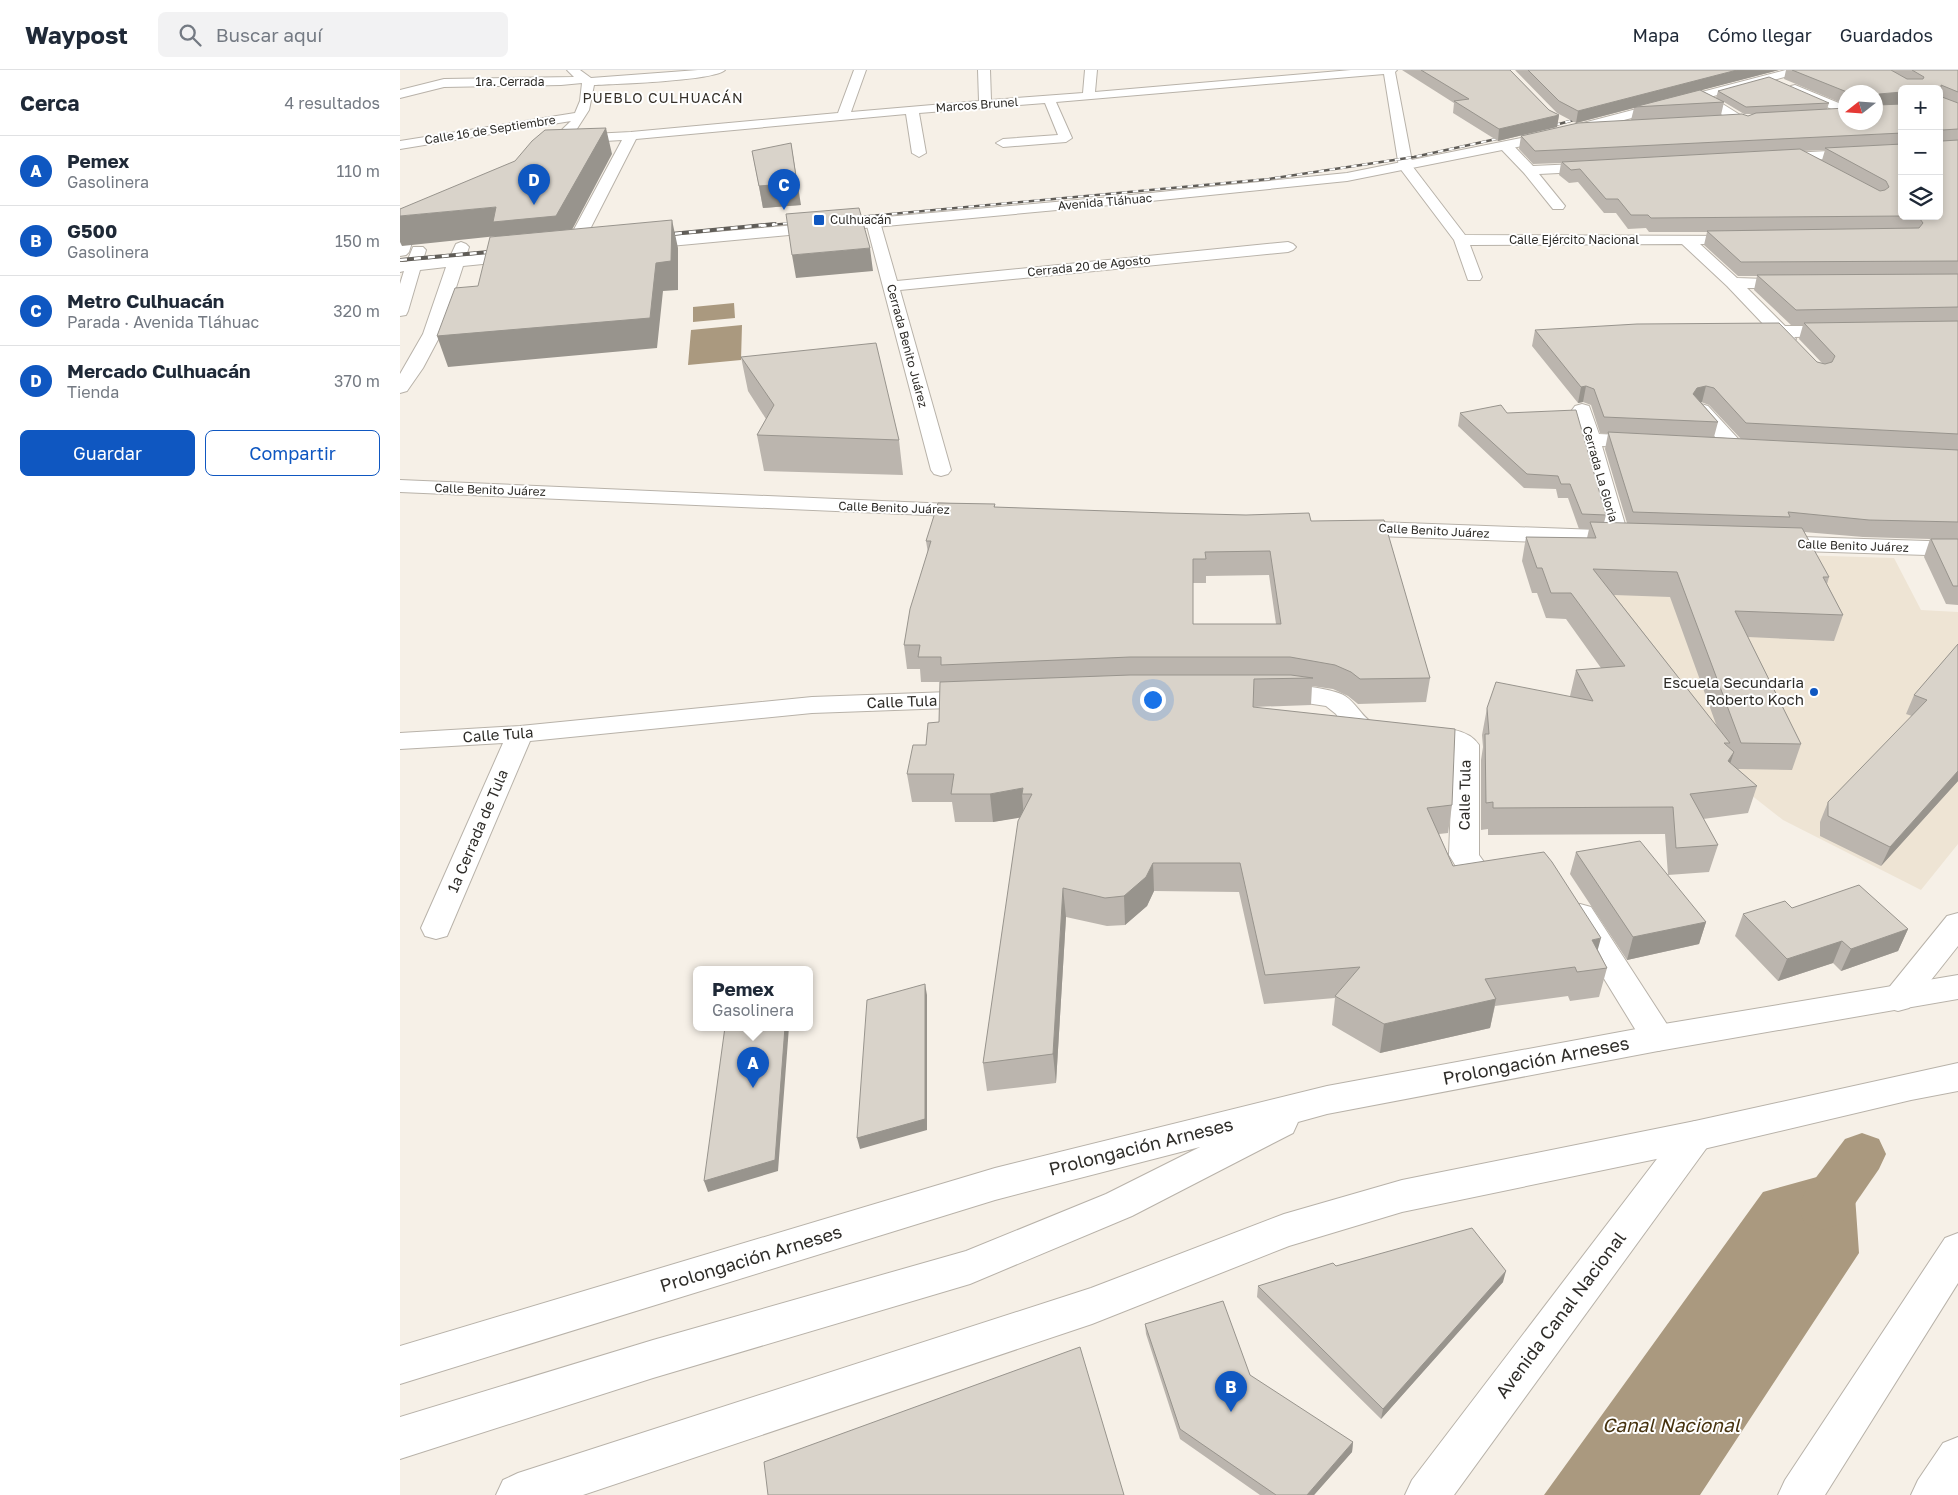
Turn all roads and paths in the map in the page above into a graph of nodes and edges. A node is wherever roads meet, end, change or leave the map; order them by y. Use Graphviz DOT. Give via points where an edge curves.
graph roads {
  1 [pos="573,70"];
  2 [pos="719,70"];
  3 [pos="860,70"];
  4 [pos="984,70"];
  5 [pos="1090,70"];
  6 [pos="1285,70"];
  7 [pos="1390,70"];
  8 [pos="1799,70"];
  9 [pos="1294,78"];
  10 [pos="1768,78"];
  11 [pos="586,81"];
  12 [pos="400,94"];
  13 [pos="1089,96"];
  14 [pos="1696,96"];
  15 [pos="1049,100"];
  16 [pos="985,104"];
  17 [pos="1838,109"];
  18 [pos="912,110"];
  19 [pos="1838,113"];
  20 [pos="1827,115"];
  21 [pos="580,116"];
  22 [pos="843,116"];
  23 [pos="1762,120"];
  24 [pos="1744,121"];
  25 [pos="1560,122"];
  26 [pos="1724,122"];
  27 [pos="1635,127"];
  28 [pos="1576,130"];
  29 [pos="631,136"];
  30 [pos="562,139"];
  31 [pos="1003,143"];
  32 [pos="400,145"];
  33 [pos="1506,146"];
  34 [pos="1898,151"];
  35 [pos="919,153"];
  36 [pos="1384,156"];
  37 [pos="1800,156"];
  38 [pos="540,157"];
  39 [pos="1408,157"];
  40 [pos="1761,158"];
  41 [pos="1326,165"];
  42 [pos="1616,166"];
  43 [pos="1529,170"];
  44 [pos="1825,171"];
  45 [pos="1104,188"];
  46 [pos="1018,195"];
  47 [pos="1112,201"];
  48 [pos="1558,206"];
  49 [pos="400,214"];
  50 [pos="873,222"];
  51 [pos="423,226"];
  52 [pos="406,233"];
  53 [pos="599,233"];
  54 [pos="1754,239"];
  55 [pos="1460,240"];
  56 [pos="1687,240"];
  57 [pos="624,246"];
  58 [pos="1288,247"];
  59 [pos="462,251"];
  60 [pos="535,254"];
  61 [pos="404,259"];
  62 [pos="1474,277"];
  63 [pos="1734,283"];
  64 [pos="1812,283"];
  65 [pos="891,286"];
  66 [pos="400,310"];
  67 [pos="1859,330"];
  68 [pos="1733,332"];
  69 [pos="1780,332"];
  70 [pos="1800,352"];
  71 [pos="400,387"];
  72 [pos="1582,410"];
  73 [pos="1700,410"];
  74 [pos="1589,440"];
  75 [pos="1657,443"];
  76 [pos="1706,446"];
  77 [pos="941,470"];
  78 [pos="400,486"];
  79 [pos="989,512"];
  80 [pos="1336,527"];
  81 [pos="1618,538"];
  82 [pos="1648,539"];
  83 [pos="1756,542"];
  84 [pos="1958,549"];
  85 [pos="1250,692"];
  86 [pos="1001,698"];
  87 [pos="520,734"];
  88 [pos="400,741"];
  89 [pos="1525,868"];
  90 [pos="1568,898"];
  91 [pos="1958,924"];
  92 [pos="436,928"];
  93 [pos="1958,987"];
  94 [pos="1898,998"];
  95 [pos="1658,1038"];
  96 [pos="1954,1083"];
  97 [pos="1326,1100"];
  98 [pos="1695,1136"];
  99 [pos="1958,1250"];
  100 [pos="400,1365"];
  101 [pos="400,1438"];
  102 [pos="1958,1458"];
  103 [pos="518,1495"];
  104 [pos="1427,1495"];
  105 [pos="1800,1495"];
  106 [pos="1933,1495"];
  1 -- 11 [label="street"];
  2 -- 11 [label="street, 1ra. Cerrada"];
  3 -- 22 [label="street"];
  4 -- 16 [label="street"];
  5 -- 13 [label="street"];
  6 -- 9 [label="street"];
  7 -- 9 [label="street, Marcos Brunel"];
  7 -- 39 [label="street"];
  8 -- 10 [label="street, Avenida Tláhuac"];
  9 -- 13 [label="street, Marcos Brunel" via="1168,85"];
  10 -- 14 [label="street, Avenida Tláhuac"];
  10 -- 17 [label="street"];
  11 -- 12 [label="street, 1ra. Cerrada" via="435,84"];
  11 -- 21 [label="street" via="589,93"];
  13 -- 15 [label="street, Marcos Brunel"];
  14 -- 24 [label="street"];
  14 -- 28 [label="street, Avenida Tláhuac"];
  15 -- 16 [label="street, Marcos Brunel"];
  15 -- 31 [label="street" via="1066,138"];
  16 -- 18 [label="street, Marcos Brunel"];
  18 -- 22 [label="street, Marcos Brunel"];
  18 -- 35 [label="street"];
  19 -- 20 [label="street"];
  21 -- 30 [label="street"];
  21 -- 32 [label="street, Calle 16 de Septiembre"];
  22 -- 29 [label="street, Marcos Brunel"];
  23 -- 24 [label="street"];
  24 -- 26 [label="street"];
  24 -- 37 [label="street"];
  25 -- 28 [label="street"];
  27 -- 28 [label="street"];
  28 -- 33 [label="street, Avenida Tláhuac"];
  29 -- 30 [label="street, Marcos Brunel"];
  29 -- 53 [label="street" via="574,236"];
  30 -- 38 [label="street"];
  33 -- 39 [label="street, Avenida Tláhuac"];
  33 -- 43 [label="street"];
  34 -- 37 [label="street"];
  36 -- 39 [label="street, Avenida Tláhuac"];
  37 -- 40 [label="street"];
  37 -- 44 [label="street"];
  39 -- 47 [label="street, Avenida Tláhuac" via="1338,178"];
  39 -- 55 [label="street"];
  41 -- 45 [label="street, Avenida Tláhuac"];
  42 -- 43 [label="street"];
  43 -- 48 [label="street"];
  45 -- 46 [label="street, Avenida Tláhuac"];
  45 -- 47 [label="street"];
  47 -- 50 [label="street, Avenida Tláhuac"];
  49 -- 52 [label="street" via="414,214"];
  50 -- 57 [label="street, Avenida Tláhuac"];
  50 -- 65 [label="street, Cerrada Benito Juárez"];
  51 -- 52 [label="street"];
  52 -- 61 [label="street"];
  54 -- 56 [label="street, Calle Ejército Nacional"];
  55 -- 56 [label="street, Calle Ejército Nacional"];
  55 -- 62 [label="street"];
  56 -- 63 [label="street"];
  58 -- 65 [label="street, Cerrada 20 de Agosto"];
  59 -- 60 [label="street"];
  59 -- 61 [label="street"];
  59 -- 61 [label="street" via="418,250"];
  59 -- 71 [label="street" via="432,334"];
  61 -- 66 [label="street"];
  63 -- 64 [label="street"];
  63 -- 69 [label="street"];
  65 -- 77 [label="street, Cerrada Benito Juárez"];
  67 -- 69 [label="street"];
  68 -- 69 [label="street"];
  69 -- 70 [label="street"];
  72 -- 74 [label="street, Cerrada La Gloria"];
  73 -- 76 [label="street" via="1744,448"];
  74 -- 75 [label="street"];
  74 -- 81 [label="street, Cerrada La Gloria"];
  78 -- 79 [label="street, Calle Benito Juárez"];
  80 -- 81 [label="street, Calle Benito Juárez"];
  81 -- 82 [label="street, Calle Benito Juárez"];
  83 -- 84 [label="street, Calle Benito Juárez"];
  85 -- 89 [label="street, Calle Tula" via="1289,692 1334,700 1363,728 1454,738 1466,745 1464,855 1468,866 1481,873"];
  86 -- 87 [label="street, Calle Tula" via="812,705"];
  87 -- 88 [label="street, Calle Tula"];
  87 -- 92 [label="street, 1ª Cerrada de Tula"];
  90 -- 95 [label="street"];
  91 -- 94 [label="street"];
  93 -- 94 [label="street, Prolongación Arneses"];
  94 -- 95 [label="street, Prolongación Arneses"];
  95 -- 97 [label="street, Prolongación Arneses"];
  96 -- 98 [label="street" via="1911,1086"];
  97 -- 100 [label="street, Prolongación Arneses" via="995,1184"];
  97 -- 101 [label="street" via="1119,1205 970,1267 653,1359"];
  98 -- 103 [label="street" via="1402,1196 1284,1230 1092,1306"];
  98 -- 104 [label="street, Avenida Canal Nacional"];
  99 -- 105 [label="street"];
  102 -- 106 [label="street"];
}
